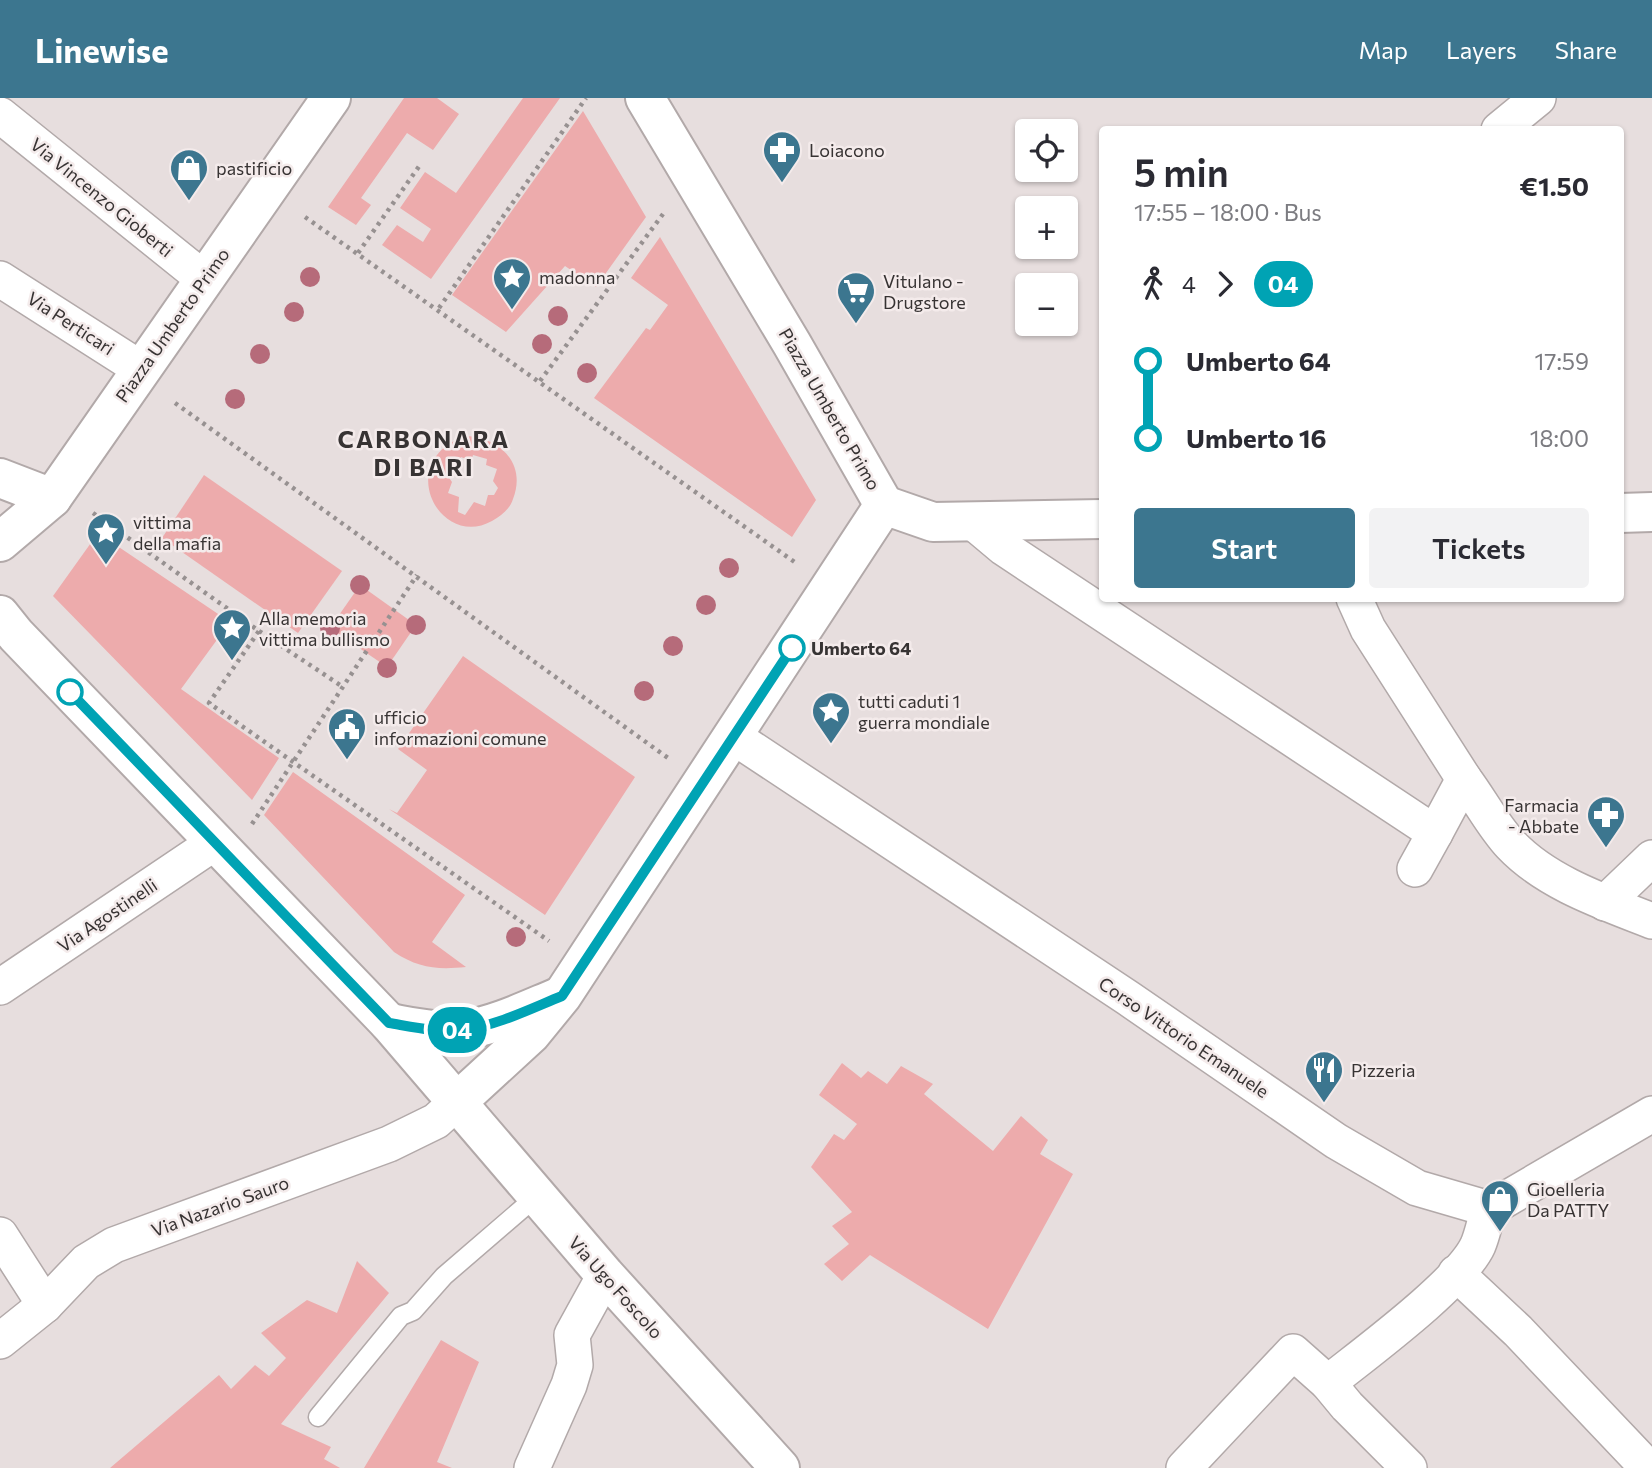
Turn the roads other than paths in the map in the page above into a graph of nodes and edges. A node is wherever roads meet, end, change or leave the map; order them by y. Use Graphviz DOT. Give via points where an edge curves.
graph roads {
  1 [pos="331,98"];
  2 [pos="645,98"];
  3 [pos="1538,98"];
  4 [pos="0,115"];
  5 [pos="1504,126"];
  6 [pos="0,279"];
  7 [pos="204,279"];
  8 [pos="141,369"];
  9 [pos="0,478"];
  10 [pos="69,503"];
  11 [pos="884,505"];
  12 [pos="1652,512"];
  13 [pos="1624,513"];
  14 [pos="1099,519"];
  15 [pos="974,522"];
  16 [pos="0,542"];
  17 [pos="1356,602"];
  18 [pos="0,615"];
  19 [pos="734,737"];
  20 [pos="1464,779"];
  21 [pos="1435,834"];
  22 [pos="214,842"];
  23 [pos="1652,858"];
  24 [pos="1415,869"];
  25 [pos="1605,903"];
  26 [pos="1652,921"];
  27 [pos="0,987"];
  28 [pos="562,996"];
  29 [pos="389,1023"];
  30 [pos="458,1101"];
  31 [pos="1652,1114"];
  32 [pos="537,1196"];
  33 [pos="1489,1209"];
  34 [pos="0,1235"];
  35 [pos="1456,1273"];
  36 [pos="605,1275"];
  37 [pos="45,1305"];
  38 [pos="0,1341"];
  39 [pos="1328,1383"];
  40 [pos="318,1417"];
  41 [pos="532,1468"];
  42 [pos="780,1468"];
  43 [pos="1184,1468"];
  44 [pos="1409,1468"];
  45 [pos="1648,1468"];
  1 -- 7 [label="street, Piazza Umberto Primo"];
  2 -- 11 [label="street, Piazza Umberto Primo"];
  3 -- 5 [label="street"];
  4 -- 7 [label="street, Via Vincenzo Gioberti"];
  6 -- 8 [label="street, Via Perticari"];
  7 -- 8 [label="street, Piazza Umberto Primo"];
  8 -- 10 [label="street, Piazza Umberto Primo"];
  9 -- 10 [label="street"];
  10 -- 16 [label="street, Piazza Umberto Primo"];
  11 -- 15 [label="street" via="933,522"];
  11 -- 19 [label="street, Piazza Umberto Primo"];
  12 -- 13 [label="street"];
  14 -- 15 [label="street"];
  15 -- 21 [label="street" via="1004,548"];
  17 -- 20 [label="street" via="1368,629"];
  18 -- 22 [label="street"];
  19 -- 28 [label="street, Piazza Umberto Primo"];
  19 -- 33 [label="street, Corso Vittorio Emanuele" via="1336,1141 1417,1188"];
  20 -- 21 [label="street"];
  20 -- 25 [label="street" via="1512,845 1548,873"];
  21 -- 24 [label="street"];
  22 -- 27 [label="street, Via Agostinelli"];
  22 -- 29 [label="street"];
  23 -- 25 [label="street"];
  25 -- 26 [label="street"];
  28 -- 29 [label="street" via="464,1030"];
  28 -- 30 [label="street, Piazza Umberto Primo" via="531,1034"];
  29 -- 30 [label="street"];
  30 -- 32 [label="street, Via Ugo Foscolo"];
  30 -- 37 [label="street, Via Nazario Sauro" via="436,1121 389,1144 114,1245 86,1262"];
  31 -- 33 [label="street"];
  32 -- 36 [label="street, Via Ugo Foscolo"];
  32 -- 40 [label="lane" via="444,1276 413,1311 401,1316"];
  33 -- 35 [label="street" via="1477,1247"];
  34 -- 37 [label="street"];
  35 -- 39 [label="street"];
  35 -- 45 [label="street"];
  36 -- 41 [label="street" via="572,1335 575,1365 569,1385"];
  36 -- 42 [label="street, Via Ugo Foscolo"];
  37 -- 38 [label="street, Via Nazario Sauro"];
  39 -- 43 [label="street" via="1293,1352"];
  39 -- 44 [label="street"];
}
